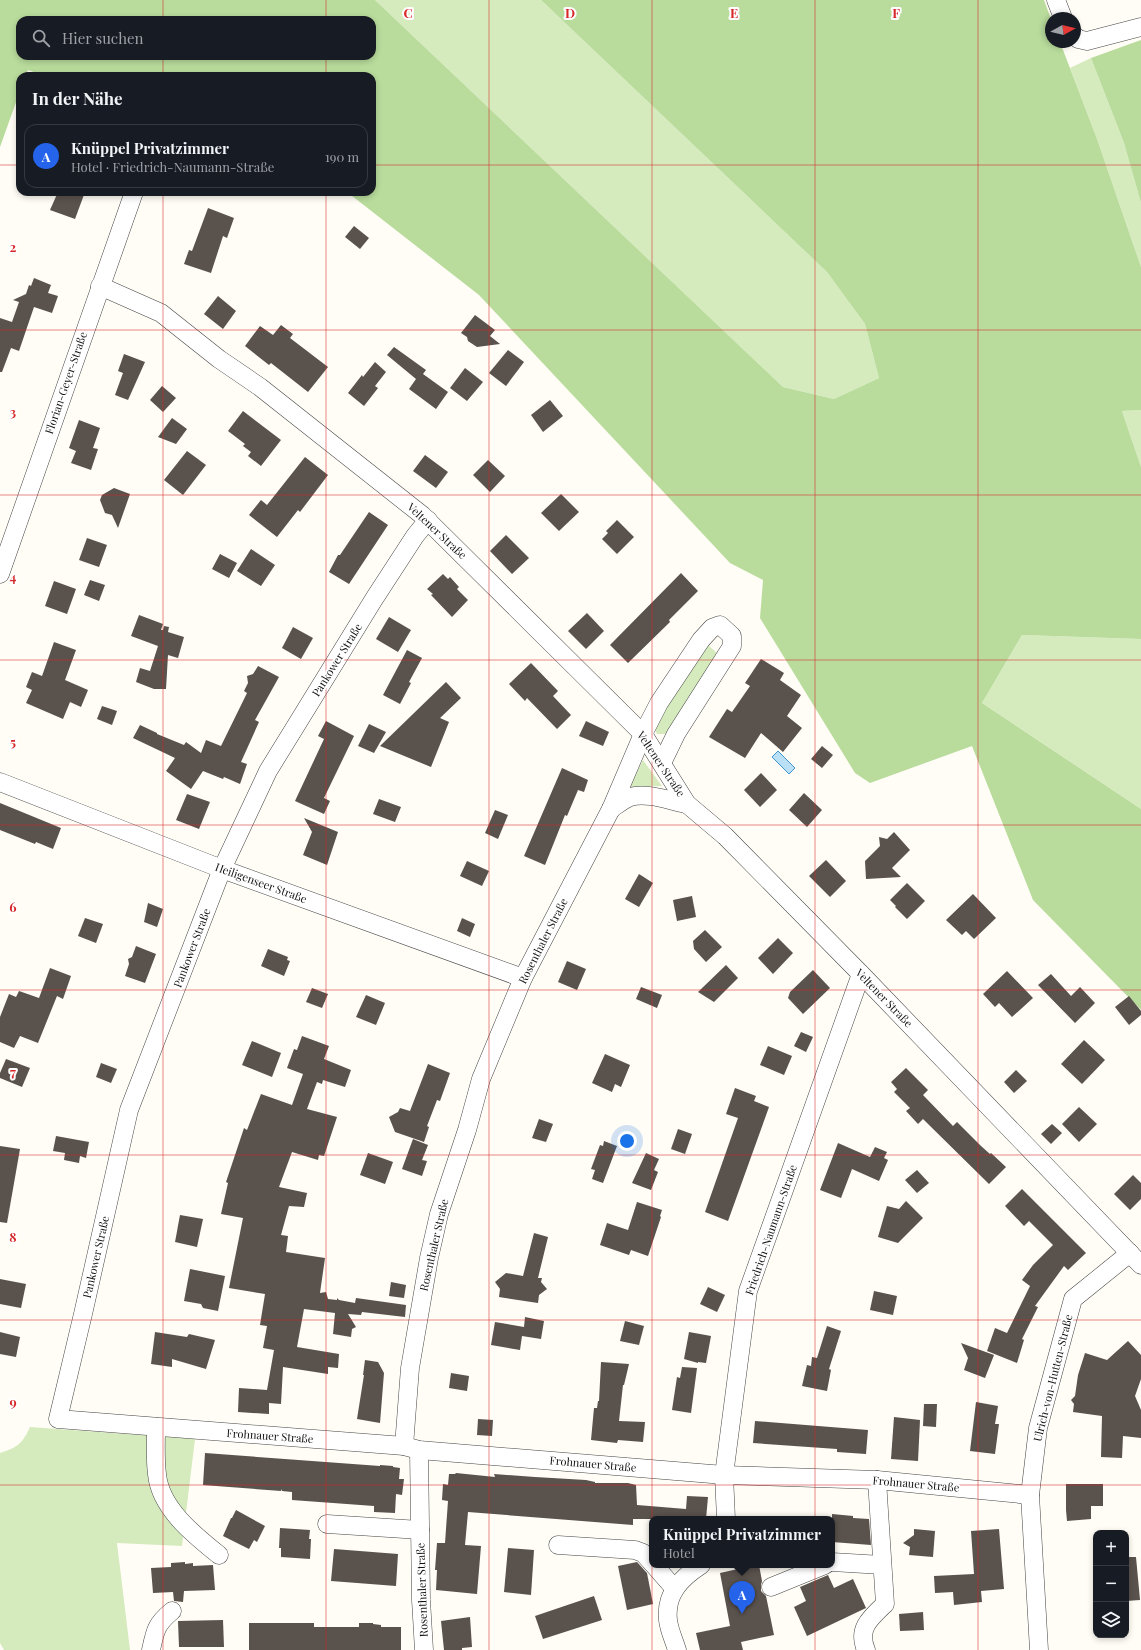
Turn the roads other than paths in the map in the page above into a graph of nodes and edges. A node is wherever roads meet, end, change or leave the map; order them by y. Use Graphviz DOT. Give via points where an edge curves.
graph roads {
  1 [pos="1056,0"];
  2 [pos="1061,12"];
  3 [pos="1141,27"];
  4 [pos="1081,39"];
  5 [pos="133,196"];
  6 [pos="100,286"];
  7 [pos="428,520"];
  8 [pos="0,574"];
  9 [pos="643,734"];
  10 [pos="662,763"];
  11 [pos="0,782"];
  12 [pos="687,804"];
  13 [pos="611,809"];
  14 [pos="222,869"];
  15 [pos="861,974"];
  16 [pos="523,978"];
  17 [pos="1135,1259"];
  18 [pos="58,1419"];
  19 [pos="156,1427"];
  20 [pos="411,1448"];
  21 [pos="724,1475"];
  22 [pos="877,1480"];
  23 [pos="1030,1495"];
  24 [pos="726,1516"];
  25 [pos="327,1524"];
  26 [pos="420,1530"];
  27 [pos="558,1545"];
  28 [pos="219,1555"];
  29 [pos="649,1560"];
  30 [pos="835,1562"];
  31 [pos="882,1565"];
  32 [pos="656,1568"];
  33 [pos="696,1568"];
  34 [pos="818,1568"];
  35 [pos="674,1588"];
  36 [pos="771,1588"];
  37 [pos="172,1611"];
  38 [pos="151,1650"];
  39 [pos="424,1650"];
  40 [pos="677,1650"];
  41 [pos="866,1650"];
  42 [pos="1039,1650"];
  1 -- 2 [label="street"];
  3 -- 4 [label="street" via="1087,41"];
  5 -- 6 [label="street, Florian-Geyer-Straße"];
  6 -- 7 [label="street, Veltener Straße" via="161,313 218,359 260,387"];
  6 -- 8 [label="street, Florian-Geyer-Straße"];
  7 -- 9 [label="street, Veltener Straße"];
  7 -- 14 [label="street, Pankower Straße" via="378,593 268,771"];
  9 -- 10 [label="street, Veltener Straße"];
  9 -- 10 [label="street, Rosenthaler Straße" via="659,703 701,640 712,628 720,625 732,636 732,646 676,734"];
  9 -- 13 [label="street, Rosenthaler Straße"];
  10 -- 12 [label="street, Veltener Straße"];
  11 -- 14 [label="street, Heiligenseer Straße"];
  12 -- 13 [label="street" via="646,796 631,797"];
  12 -- 15 [label="street, Veltener Straße" via="725,836"];
  13 -- 16 [label="street, Rosenthaler Straße"];
  14 -- 16 [label="street, Heiligenseer Straße"];
  14 -- 18 [label="street, Pankower Straße" via="129,1110"];
  15 -- 17 [label="street, Veltener Straße"];
  15 -- 21 [label="street, Friedrich-Naumann-Straße" via="748,1291"];
  16 -- 20 [label="street, Rosenthaler Straße" via="481,1079 439,1214 410,1368"];
  17 -- 23 [label="street, Ulrich-von-Hutten-Straße" via="1072,1299 1038,1428"];
  18 -- 19 [label="street, Frohnauer Straße"];
  19 -- 20 [label="street, Frohnauer Straße"];
  19 -- 28 [label="street" via="156,1474 165,1500 189,1530"];
  20 -- 21 [label="street, Frohnauer Straße"];
  20 -- 26 [label="street, Rosenthaler Straße"];
  21 -- 22 [label="street, Frohnauer Straße"];
  21 -- 24 [label="street, Friedrich-Naumann-Straße"];
  22 -- 23 [label="street, Frohnauer Straße"];
  22 -- 31 [label="street"];
  23 -- 42 [label="street, Ulrich-von-Hutten-Straße"];
  25 -- 26 [label="street, Rosenthaler Straße"];
  26 -- 39 [label="street, Rosenthaler Straße" via="420,1600"];
  27 -- 29 [label="street" via="635,1550 643,1553"];
  30 -- 31 [label="street"];
  31 -- 41 [label="street" via="885,1604 864,1629 862,1641"];
  32 -- 35 [label="street"];
  33 -- 35 [label="street"];
  34 -- 36 [label="street"];
  35 -- 40 [label="street" via="668,1620"];
  37 -- 38 [label="street" via="160,1621 154,1631"];
}
